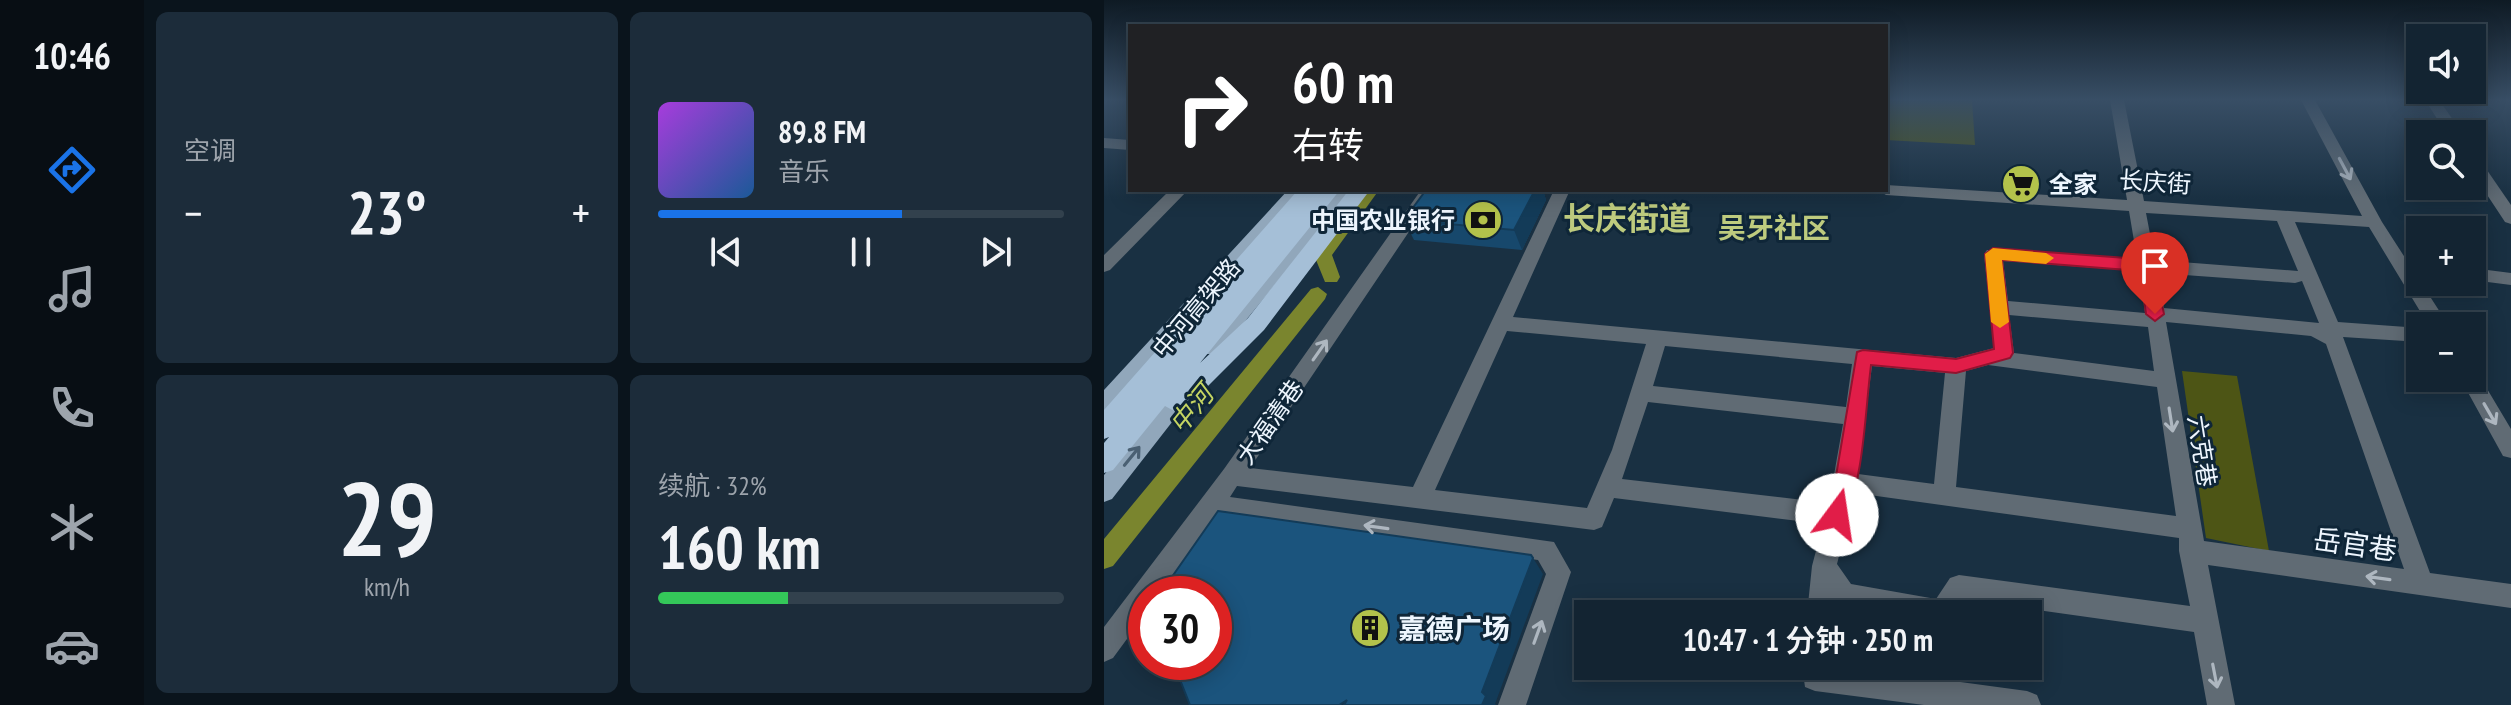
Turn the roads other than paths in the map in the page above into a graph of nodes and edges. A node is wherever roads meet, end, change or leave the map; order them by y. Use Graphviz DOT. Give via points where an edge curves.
graph roads {
  1 [pos="2124,133"];
  2 [pos="2326,133"];
  3 [pos="1104,143"];
  4 [pos="1128,145"];
  5 [pos="2486,181"];
  6 [pos="1888,190"];
  7 [pos="1178,192"];
  8 [pos="1295,192"];
  9 [pos="1307,192"];
  10 [pos="1328,192"];
  11 [pos="1343,192"];
  12 [pos="1358,192"];
  13 [pos="1428,192"];
  14 [pos="1561,192"];
  15 [pos="2138,204"];
  16 [pos="2283,215"];
  17 [pos="2511,218"];
  18 [pos="2374,222"];
  19 [pos="2406,262"];
  20 [pos="2147,264"];
  21 [pos="1104,266"];
  22 [pos="2486,276"];
  23 [pos="2295,277"];
  24 [pos="2511,279"];
  25 [pos="1999,307"];
  26 [pos="2156,318"];
  27 [pos="1500,323"];
  28 [pos="2406,334"];
  29 [pos="1657,339"];
  30 [pos="1863,357"];
  31 [pos="1991,358"];
  32 [pos="1956,366"];
  33 [pos="2165,380"];
  34 [pos="2478,392"];
  35 [pos="1641,393"];
  36 [pos="1176,402"];
  37 [pos="1104,404"];
  38 [pos="1855,417"];
  39 [pos="1104,428"];
  40 [pos="2511,449"];
  41 [pos="1104,462"];
  42 [pos="1232,476"];
  43 [pos="1846,482"];
  44 [pos="1608,487"];
  45 [pos="1104,492"];
  46 [pos="1944,495"];
  47 [pos="1419,499"];
  48 [pos="1211,505"];
  49 [pos="1837,515"];
  50 [pos="2189,540"];
  51 [pos="1824,566"];
  52 [pos="2422,584"];
  53 [pos="2511,596"];
  54 [pos="1821,600"];
  55 [pos="1871,600"];
  56 [pos="1950,600"];
  57 [pos="2205,621"];
  58 [pos="1104,649"];
  59 [pos="1939,680"];
  60 [pos="1512,705"];
  61 [pos="2027,705"];
  62 [pos="2221,705"];
  1 -- 15 [label="street, 六克巷"];
  2 -- 18 [label="street, one-way"];
  3 -- 4 [label="street"];
  5 -- 17 [label="street"];
  6 -- 15 [label="street, 长庆街"];
  7 -- 21 [label="street"];
  8 -- 37 [label="main road"];
  9 -- 39 [label="highway, 中河高架路"];
  10 -- 41 [label="highway, 中河高架路"];
  11 -- 36 [label="main road" via="1193,369"];
  12 -- 36 [label="highway" via="1256,324"];
  42 -- 13 [label="street, 大福清巷, one-way"];
  14 -- 27 [label="street"];
  15 -- 16 [label="street, 长庆街"];
  15 -- 20 [label="street, 六克巷"];
  16 -- 18 [label="street, 长庆街"];
  16 -- 28 [label="street" via="2331,329"];
  18 -- 19 [label="street"];
  20 -- 23 [label="street"];
  20 -- 25 [label="street" via="1993,254"];
  20 -- 26 [label="street, 六克巷"];
  22 -- 24 [label="street"];
  25 -- 26 [label="street"];
  25 -- 31 [label="street" via="2004,353"];
  26 -- 33 [label="street, 六克巷"];
  26 -- 52 [label="street" via="2314,329 2334,339"];
  27 -- 29 [label="street"];
  27 -- 47 [label="street"];
  29 -- 30 [label="street"];
  29 -- 35 [label="street"];
  30 -- 32 [label="street"];
  30 -- 38 [label="street"];
  31 -- 32 [label="street"];
  31 -- 33 [label="street"];
  32 -- 46 [label="street"];
  33 -- 50 [label="street, 六克巷, one-way"];
  34 -- 40 [label="street, one-way"];
  35 -- 38 [label="street"];
  35 -- 44 [label="street"];
  45 -- 36 [label="main road, one-way"];
  38 -- 43 [label="street"];
  42 -- 47 [label="street"];
  42 -- 48 [label="street, 大福清巷"];
  43 -- 46 [label="street, 岳官巷"];
  43 -- 49 [label="street"];
  44 -- 47 [label="street" via="1594,519"];
  44 -- 49 [label="street"];
  46 -- 50 [label="street, 岳官巷"];
  48 -- 58 [label="street, 大福清巷"];
  60 -- 48 [label="street, one-way" via="1559,572 1545,550"];
  49 -- 51 [label="street"];
  52 -- 50 [label="street, 岳官巷, one-way"];
  50 -- 57 [label="street, 六克巷"];
  51 -- 54 [label="street"];
  51 -- 55 [label="street" via="1844,595"];
  52 -- 53 [label="street, 岳官巷"];
  56 -- 57 [label="street" via="1959,587"];
  57 -- 62 [label="street, 六克巷, one-way"];
  59 -- 61 [label="street"];
}
